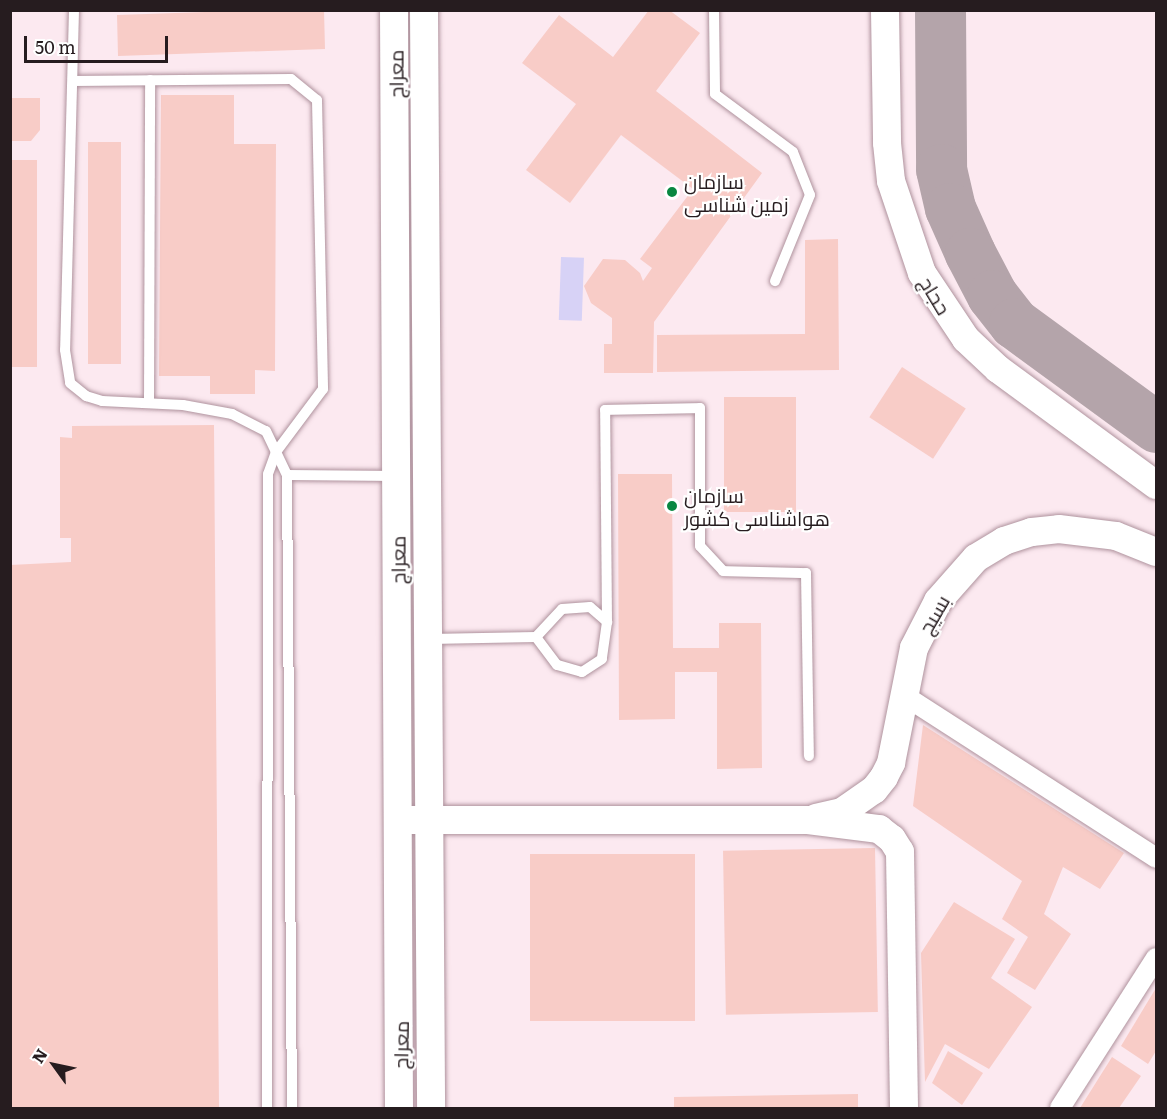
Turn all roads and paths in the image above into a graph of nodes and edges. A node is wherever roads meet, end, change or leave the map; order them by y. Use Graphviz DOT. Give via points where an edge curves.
graph roads {
  1 [pos="74,10"];
  2 [pos="394,10"];
  3 [pos="424,10"];
  4 [pos="714,10"];
  5 [pos="885,10"];
  6 [pos="150,80"];
  7 [pos="72,81"];
  8 [pos="775,281"];
  9 [pos="149,403"];
  10 [pos="276,452"];
  11 [pos="287,475"];
  12 [pos="396,476"];
  13 [pos="425,476"];
  14 [pos="1156,485"];
  15 [pos="1156,552"];
  16 [pos="607,622"];
  17 [pos="536,637"];
  18 [pos="426,639"];
  19 [pos="905,696"];
  20 [pos="809,756"];
  21 [pos="429,819"];
  22 [pos="398,820"];
  23 [pos="808,820"];
  24 [pos="1156,858"];
  25 [pos="1156,958"];
  26 [pos="267,1108"];
  27 [pos="292,1108"];
  28 [pos="399,1108"];
  29 [pos="431,1108"];
  30 [pos="904,1108"];
  31 [pos="1060,1108"];
  1 -- 7 [label="lane"];
  2 -- 12 [label="main road, معراج"];
  3 -- 13 [label="main road, معراج"];
  4 -- 8 [label="lane" via="714,94 793,152 810,195"];
  5 -- 14 [label="main road, حجاج" via="891,181 922,273 966,339 998,369"];
  6 -- 7 [label="lane"];
  6 -- 9 [label="lane"];
  6 -- 10 [label="lane" via="291,79 317,100 323,389"];
  7 -- 9 [label="lane" via="65,350 70,383 86,396 102,401"];
  9 -- 10 [label="lane" via="232,414 266,431"];
  10 -- 11 [label="lane"];
  10 -- 26 [label="lane" via="268,474"];
  11 -- 12 [label="lane"];
  11 -- 27 [label="lane"];
  12 -- 13 [label="main road"];
  12 -- 22 [label="main road, معراج"];
  13 -- 18 [label="main road, معراج"];
  15 -- 19 [label="main road, بسیج" via="1088,530 1032,532 1004,541 976,558 938,601 914,648"];
  16 -- 17 [label="lane" via="590,607 562,609"];
  16 -- 17 [label="lane" via="602,659 582,672 557,665"];
  16 -- 20 [label="lane" via="605,410 700,408 700,546 723,571 806,573"];
  17 -- 18 [label="lane"];
  18 -- 21 [label="main road, معراج"];
  19 -- 23 [label="main road, بسیج" via="891,764 874,790 842,812"];
  19 -- 24 [label="street"];
  21 -- 22 [label="main road"];
  21 -- 23 [label="main road"];
  21 -- 29 [label="main road, معراج"];
  22 -- 28 [label="main road, معراج"];
  23 -- 30 [label="main road" via="879,829 900,852"];
  25 -- 31 [label="street"];
}
